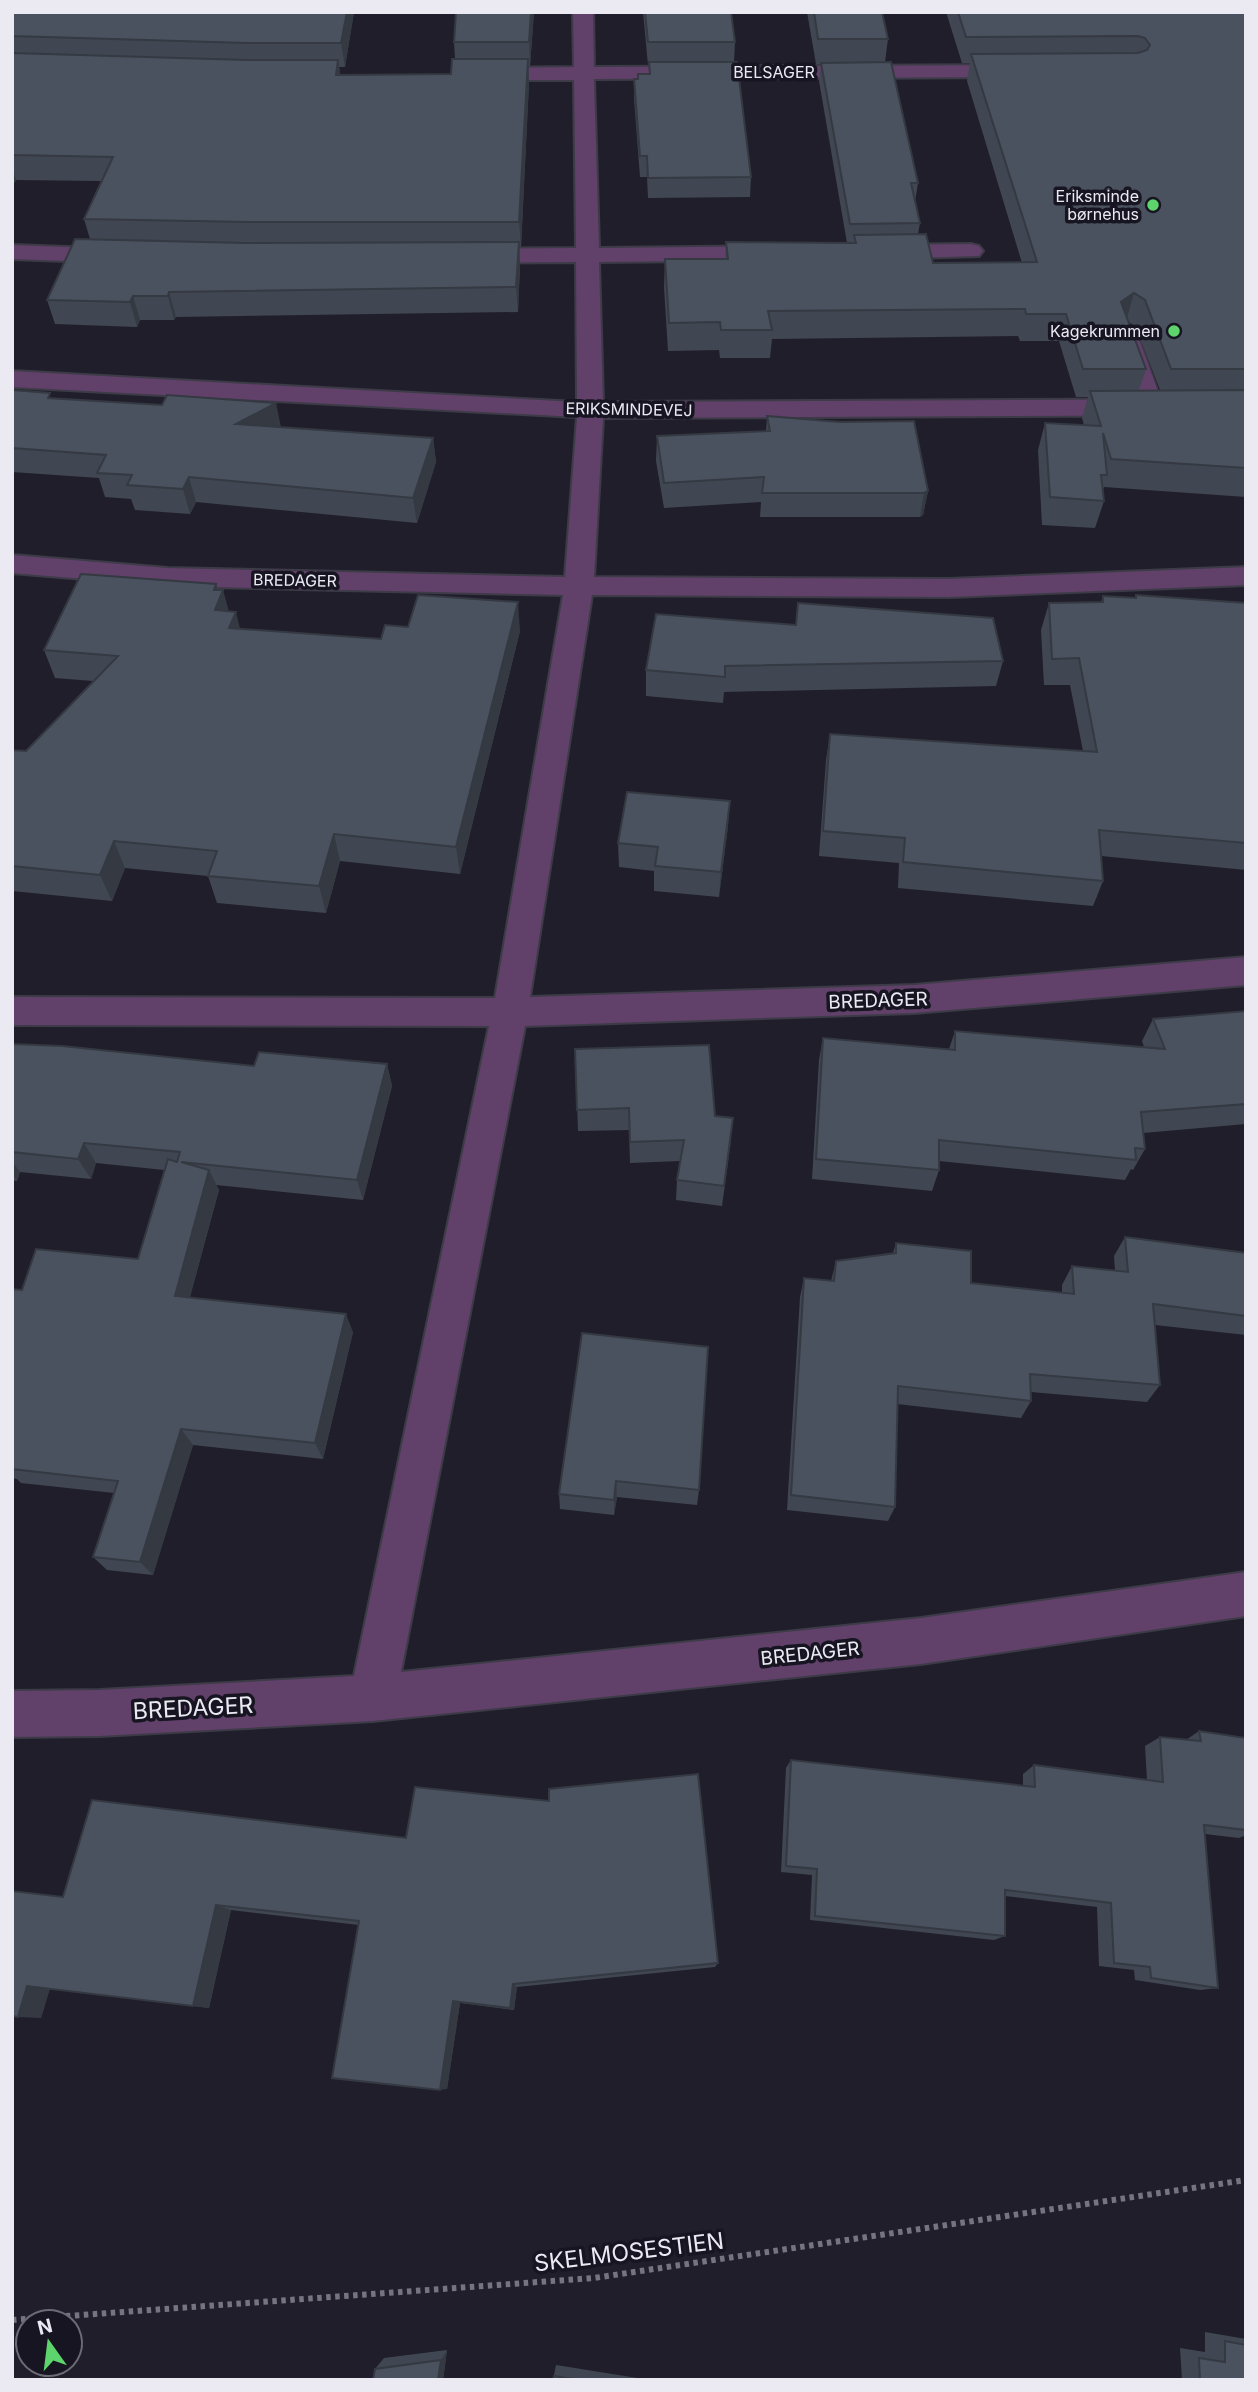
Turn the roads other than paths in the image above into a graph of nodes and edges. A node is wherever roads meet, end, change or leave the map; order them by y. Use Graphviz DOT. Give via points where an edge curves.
graph roads {
  1 [pos="583,12"];
  2 [pos="1035,71"];
  3 [pos="585,73"];
  4 [pos="460,74"];
  5 [pos="971,251"];
  6 [pos="12,252"];
  7 [pos="861,252"];
  8 [pos="806,253"];
  9 [pos="144,256"];
  10 [pos="449,256"];
  11 [pos="585,256"];
  12 [pos="1125,329"];
  13 [pos="12,379"];
  14 [pos="1246,407"];
  15 [pos="1154,408"];
  16 [pos="590,410"];
  17 [pos="12,564"];
  18 [pos="1246,576"];
  19 [pos="579,586"];
  20 [pos="1246,971"];
  21 [pos="12,1011"];
  22 [pos="510,1012"];
  23 [pos="1246,1594"];
  24 [pos="373,1698"];
  25 [pos="12,1714"];
  1 -- 3 [label="street"];
  2 -- 3 [label="street, BELSAGER"];
  3 -- 4 [label="street, BELSAGER"];
  3 -- 11 [label="street"];
  5 -- 7 [label="street"];
  6 -- 9 [label="street"];
  8 -- 11 [label="street"];
  10 -- 11 [label="street"];
  11 -- 16 [label="street"];
  12 -- 15 [label="lane"];
  13 -- 16 [label="street, ERIKSMINDEVEJ"];
  14 -- 15 [label="street, ERIKSMINDEVEJ"];
  15 -- 16 [label="street, ERIKSMINDEVEJ"];
  16 -- 19 [label="street"];
  17 -- 19 [label="street, BREDAGER" via="167,577"];
  18 -- 19 [label="street, BREDAGER" via="949,588"];
  19 -- 22 [label="street"];
  20 -- 22 [label="street, BREDAGER" via="914,999"];
  21 -- 22 [label="street, BREDAGER"];
  22 -- 24 [label="street"];
  23 -- 24 [label="street, BREDAGER" via="921,1641"];
  24 -- 25 [label="street, BREDAGER"];
}
